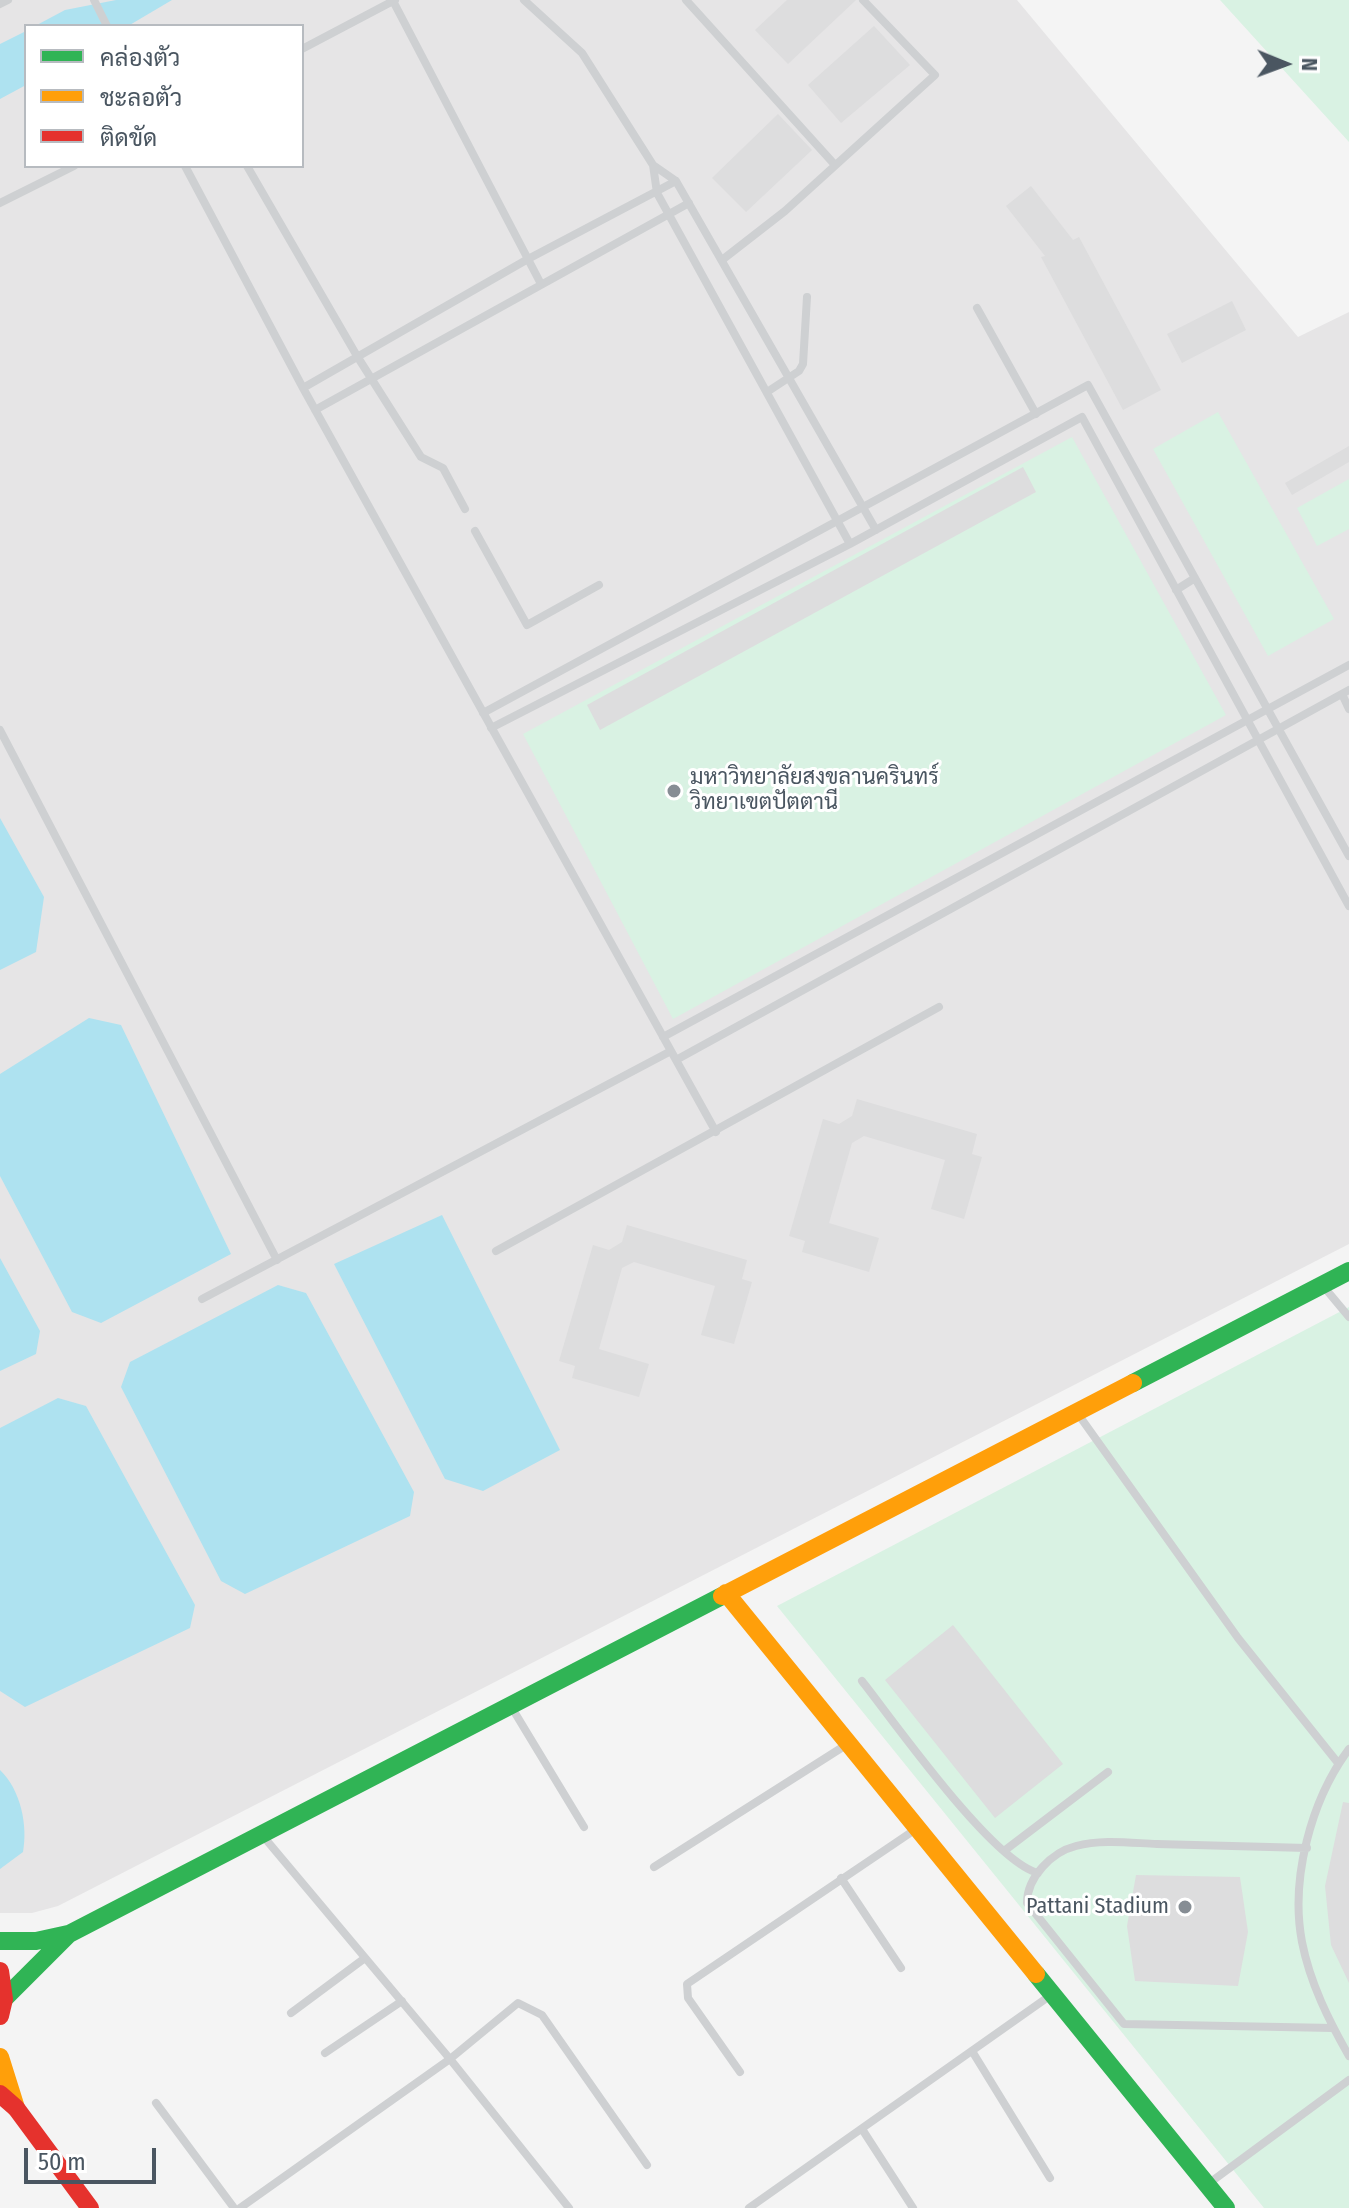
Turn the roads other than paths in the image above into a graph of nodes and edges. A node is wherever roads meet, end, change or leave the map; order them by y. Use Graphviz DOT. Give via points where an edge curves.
graph roads {
  1 [pos="8,0"];
  2 [pos="94,0"];
  3 [pos="394,0"];
  4 [pos="524,0"];
  5 [pos="686,0"];
  6 [pos="863,0"];
  7 [pos="0,4"];
  8 [pos="106,24"];
  9 [pos="304,48"];
  10 [pos="653,165"];
  11 [pos="835,165"];
  12 [pos="70,168"];
  13 [pos="186,168"];
  14 [pos="248,168"];
  15 [pos="676,181"];
  16 [pos="657,193"];
  17 [pos="0,203"];
  18 [pos="689,203"];
  19 [pos="669,214"];
  20 [pos="528,259"];
  21 [pos="722,260"];
  22 [pos="541,284"];
  23 [pos="807,297"];
  24 [pos="977,308"];
  25 [pos="357,356"];
  26 [pos="370,376"];
  27 [pos="789,378"];
  28 [pos="303,388"];
  29 [pos="767,392"];
  30 [pos="315,410"];
  31 [pos="1036,414"];
  32 [pos="864,508"];
  33 [pos="465,509"];
  34 [pos="838,523"];
  35 [pos="876,530"];
  36 [pos="475,531"];
  37 [pos="850,544"];
  38 [pos="1195,578"];
  39 [pos="599,585"];
  40 [pos="1176,590"];
  41 [pos="1349,665"];
  42 [pos="1345,692"];
  43 [pos="1349,709"];
  44 [pos="1268,710"];
  45 [pos="483,713"];
  46 [pos="1248,720"];
  47 [pos="491,728"];
  48 [pos="1278,729"];
  49 [pos="0,730"];
  50 [pos="1258,740"];
  51 [pos="1349,856"];
  52 [pos="1349,906"];
  53 [pos="939,1007"];
  54 [pos="663,1037"];
  55 [pos="671,1051"];
  56 [pos="676,1060"];
  57 [pos="716,1132"];
  58 [pos="496,1251"];
  59 [pos="277,1260"];
  60 [pos="1349,1271"];
  61 [pos="1323,1285"];
  62 [pos="202,1299"];
  63 [pos="1349,1317"];
  64 [pos="1078,1414"];
  65 [pos="726,1593"];
  66 [pos="862,1681"];
  67 [pos="512,1708"];
  68 [pos="850,1743"];
  69 [pos="1349,1749"];
  70 [pos="1338,1763"];
  71 [pos="1108,1772"];
  72 [pos="584,1827"];
  73 [pos="916,1829"];
  74 [pos="262,1835"];
  75 [pos="1307,1848"];
  76 [pos="1004,1851"];
  77 [pos="654,1867"];
  78 [pos="1038,1873"];
  79 [pos="841,1878"];
  80 [pos="69,1934"];
  81 [pos="0,1941"];
  82 [pos="365,1958"];
  83 [pos="901,1968"];
  84 [pos="0,1971"];
  85 [pos="1051,1995"];
  86 [pos="402,2001"];
  87 [pos="2,2007"];
  88 [pos="291,2013"];
  89 [pos="1333,2028"];
  90 [pos="972,2051"];
  91 [pos="325,2053"];
  92 [pos="1349,2056"];
  93 [pos="0,2057"];
  94 [pos="450,2059"];
  95 [pos="740,2072"];
  96 [pos="1349,2080"];
  97 [pos="0,2094"];
  98 [pos="156,2103"];
  99 [pos="16,2108"];
  100 [pos="862,2129"];
  101 [pos="647,2165"];
  102 [pos="1050,2178"];
  103 [pos="1207,2185"];
  104 [pos="90,2208"];
  105 [pos="234,2208"];
  106 [pos="240,2208"];
  107 [pos="569,2208"];
  108 [pos="749,2208"];
  109 [pos="913,2208"];
  110 [pos="1226,2208"];
  1 -- 7 [label="lane"];
  2 -- 8 [label="lane"];
  3 -- 9 [label="lane"];
  3 -- 20 [label="lane"];
  4 -- 10 [label="lane" via="582,53"];
  5 -- 11 [label="lane"];
  6 -- 11 [label="lane" via="935,75"];
  10 -- 15 [label="lane"];
  10 -- 16 [label="lane"];
  11 -- 21 [label="lane"];
  12 -- 17 [label="lane"];
  13 -- 28 [label="lane"];
  14 -- 25 [label="lane"];
  15 -- 16 [label="lane"];
  15 -- 18 [label="lane"];
  16 -- 19 [label="lane"];
  16 -- 20 [label="lane"];
  18 -- 19 [label="lane"];
  18 -- 21 [label="lane"];
  19 -- 22 [label="lane"];
  19 -- 29 [label="lane"];
  20 -- 22 [label="lane"];
  20 -- 25 [label="lane"];
  21 -- 27 [label="lane"];
  22 -- 26 [label="lane"];
  23 -- 27 [label="lane" via="803,364"];
  24 -- 31 [label="lane"];
  25 -- 26 [label="lane"];
  25 -- 28 [label="lane"];
  26 -- 30 [label="lane"];
  26 -- 33 [label="lane" via="421,457 443,468"];
  27 -- 29 [label="lane"];
  27 -- 32 [label="lane"];
  28 -- 30 [label="lane"];
  29 -- 34 [label="lane"];
  30 -- 45 [label="lane"];
  31 -- 32 [label="lane"];
  31 -- 38 [label="lane" via="1088,385"];
  32 -- 34 [label="lane"];
  32 -- 35 [label="lane"];
  34 -- 37 [label="lane"];
  34 -- 45 [label="lane"];
  35 -- 37 [label="lane"];
  35 -- 40 [label="lane" via="1082,417"];
  36 -- 39 [label="lane" via="527,625"];
  37 -- 47 [label="lane"];
  38 -- 40 [label="lane"];
  38 -- 44 [label="lane"];
  40 -- 46 [label="lane"];
  41 -- 44 [label="lane"];
  42 -- 43 [label="lane"];
  42 -- 48 [label="lane"];
  44 -- 46 [label="lane"];
  44 -- 48 [label="lane"];
  45 -- 47 [label="lane"];
  46 -- 50 [label="lane"];
  46 -- 54 [label="lane"];
  47 -- 54 [label="lane"];
  48 -- 50 [label="lane"];
  48 -- 51 [label="lane"];
  49 -- 59 [label="lane"];
  50 -- 52 [label="lane"];
  50 -- 56 [label="lane"];
  53 -- 57 [label="lane"];
  54 -- 55 [label="lane"];
  55 -- 56 [label="lane"];
  55 -- 59 [label="lane"];
  56 -- 57 [label="lane"];
  57 -- 58 [label="lane"];
  59 -- 62 [label="lane"];
  60 -- 61 [label="street"];
  61 -- 63 [label="lane"];
  61 -- 64 [label="street"];
  64 -- 65 [label="street"];
  64 -- 70 [label="lane" via="1238,1638"];
  65 -- 67 [label="street"];
  65 -- 68 [label="street"];
  66 -- 76 [label="lane"];
  67 -- 72 [label="lane"];
  67 -- 74 [label="street"];
  68 -- 73 [label="street"];
  68 -- 77 [label="lane"];
  69 -- 70 [label="lane"];
  70 -- 75 [label="lane" via="1320,1800"];
  71 -- 76 [label="lane"];
  73 -- 79 [label="lane"];
  73 -- 85 [label="street"];
  74 -- 80 [label="street"];
  74 -- 82 [label="lane"];
  75 -- 78 [label="lane" via="1086,1844 1061,1852"];
  75 -- 89 [label="lane" via="1300,1896 1302,1941"];
  76 -- 78 [label="lane"];
  78 -- 89 [label="lane" via="1027,1894 1032,1912 1124,2024"];
  79 -- 83 [label="lane"];
  79 -- 95 [label="lane" via="687,1984 688,1998"];
  80 -- 81 [label="street"];
  80 -- 87 [label="street"];
  82 -- 86 [label="lane"];
  82 -- 88 [label="lane"];
  84 -- 87 [label="street"];
  85 -- 90 [label="lane"];
  85 -- 103 [label="street"];
  86 -- 91 [label="lane"];
  86 -- 94 [label="lane"];
  89 -- 92 [label="lane"];
  90 -- 100 [label="lane"];
  90 -- 102 [label="lane"];
  93 -- 99 [label="street"];
  94 -- 101 [label="lane" via="505,2010 518,2003 529,2006 542,2015"];
  94 -- 106 [label="lane"];
  94 -- 107 [label="lane"];
  96 -- 103 [label="lane"];
  97 -- 99 [label="street"];
  98 -- 105 [label="lane"];
  99 -- 104 [label="street"];
  100 -- 108 [label="lane"];
  100 -- 109 [label="lane"];
  103 -- 110 [label="street"];
}
